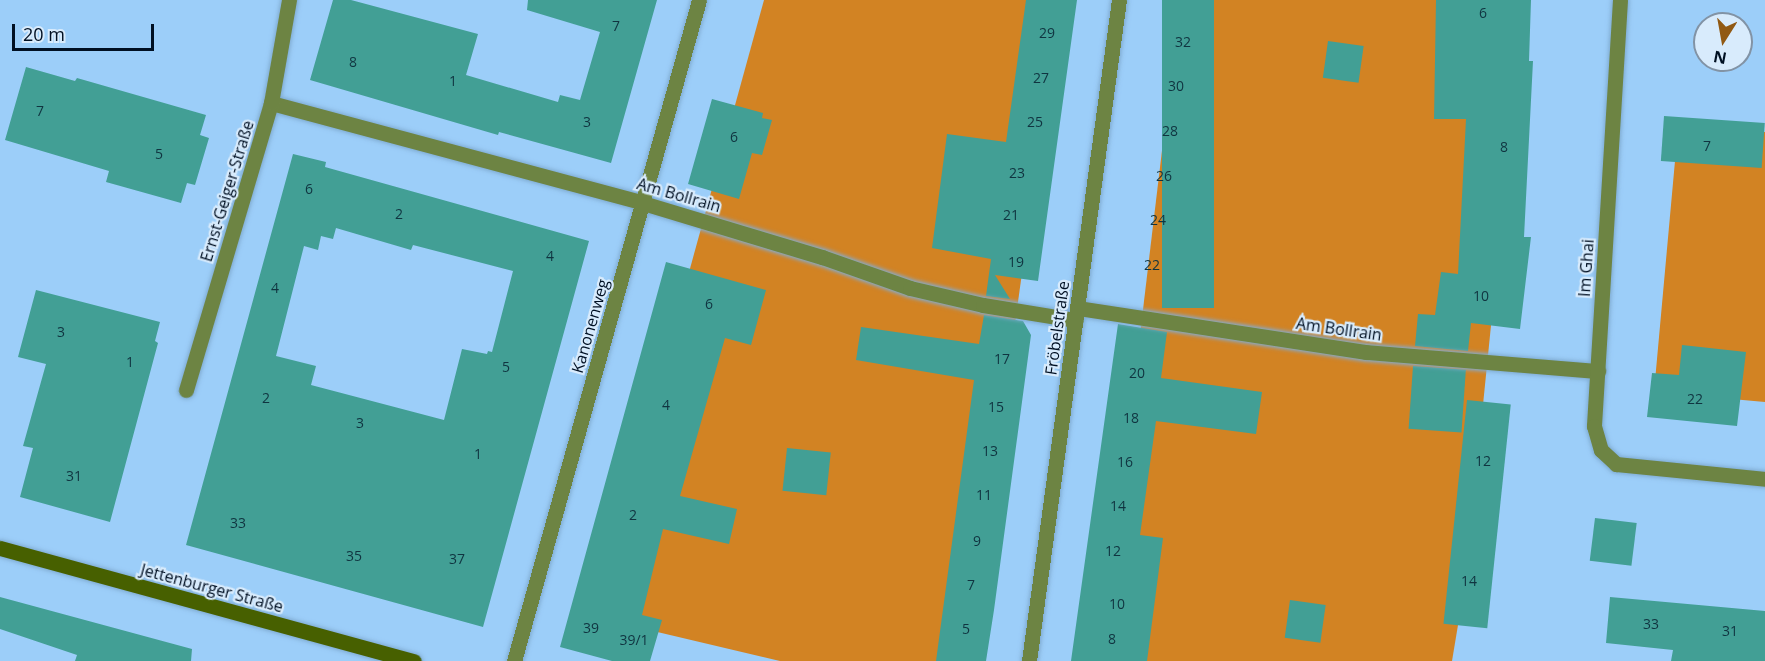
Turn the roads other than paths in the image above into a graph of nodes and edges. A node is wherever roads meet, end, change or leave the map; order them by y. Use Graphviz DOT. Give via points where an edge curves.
graph roads {
  1 [pos="289,0"];
  2 [pos="699,0"];
  3 [pos="1119,0"];
  4 [pos="1620,0"];
  5 [pos="271,104"];
  6 [pos="644,203"];
  7 [pos="1077,314"];
  8 [pos="1598,371"];
  9 [pos="186,390"];
  10 [pos="1765,478"];
  11 [pos="0,548"];
  12 [pos="414,661"];
  13 [pos="514,661"];
  14 [pos="1029,661"];
  1 -- 5 [label="street, Ernst-Geiger-Straße"];
  2 -- 6 [label="street, Kanonenweg"];
  3 -- 7 [label="street, Fröbelstraße"];
  4 -- 8 [label="street, Im Ghai"];
  5 -- 6 [label="street, Am Bollrain"];
  5 -- 9 [label="street, Ernst-Geiger-Straße"];
  6 -- 7 [label="street, Am Bollrain" via="910,288 983,305"];
  6 -- 13 [label="street, Kanonenweg"];
  7 -- 8 [label="street, Am Bollrain" via="1366,352"];
  7 -- 14 [label="street, Fröbelstraße"];
  8 -- 10 [label="street, Im Ghai" via="1594,426 1601,450 1616,464"];
  11 -- 12 [label="street, Jettenburger Straße"];
}
